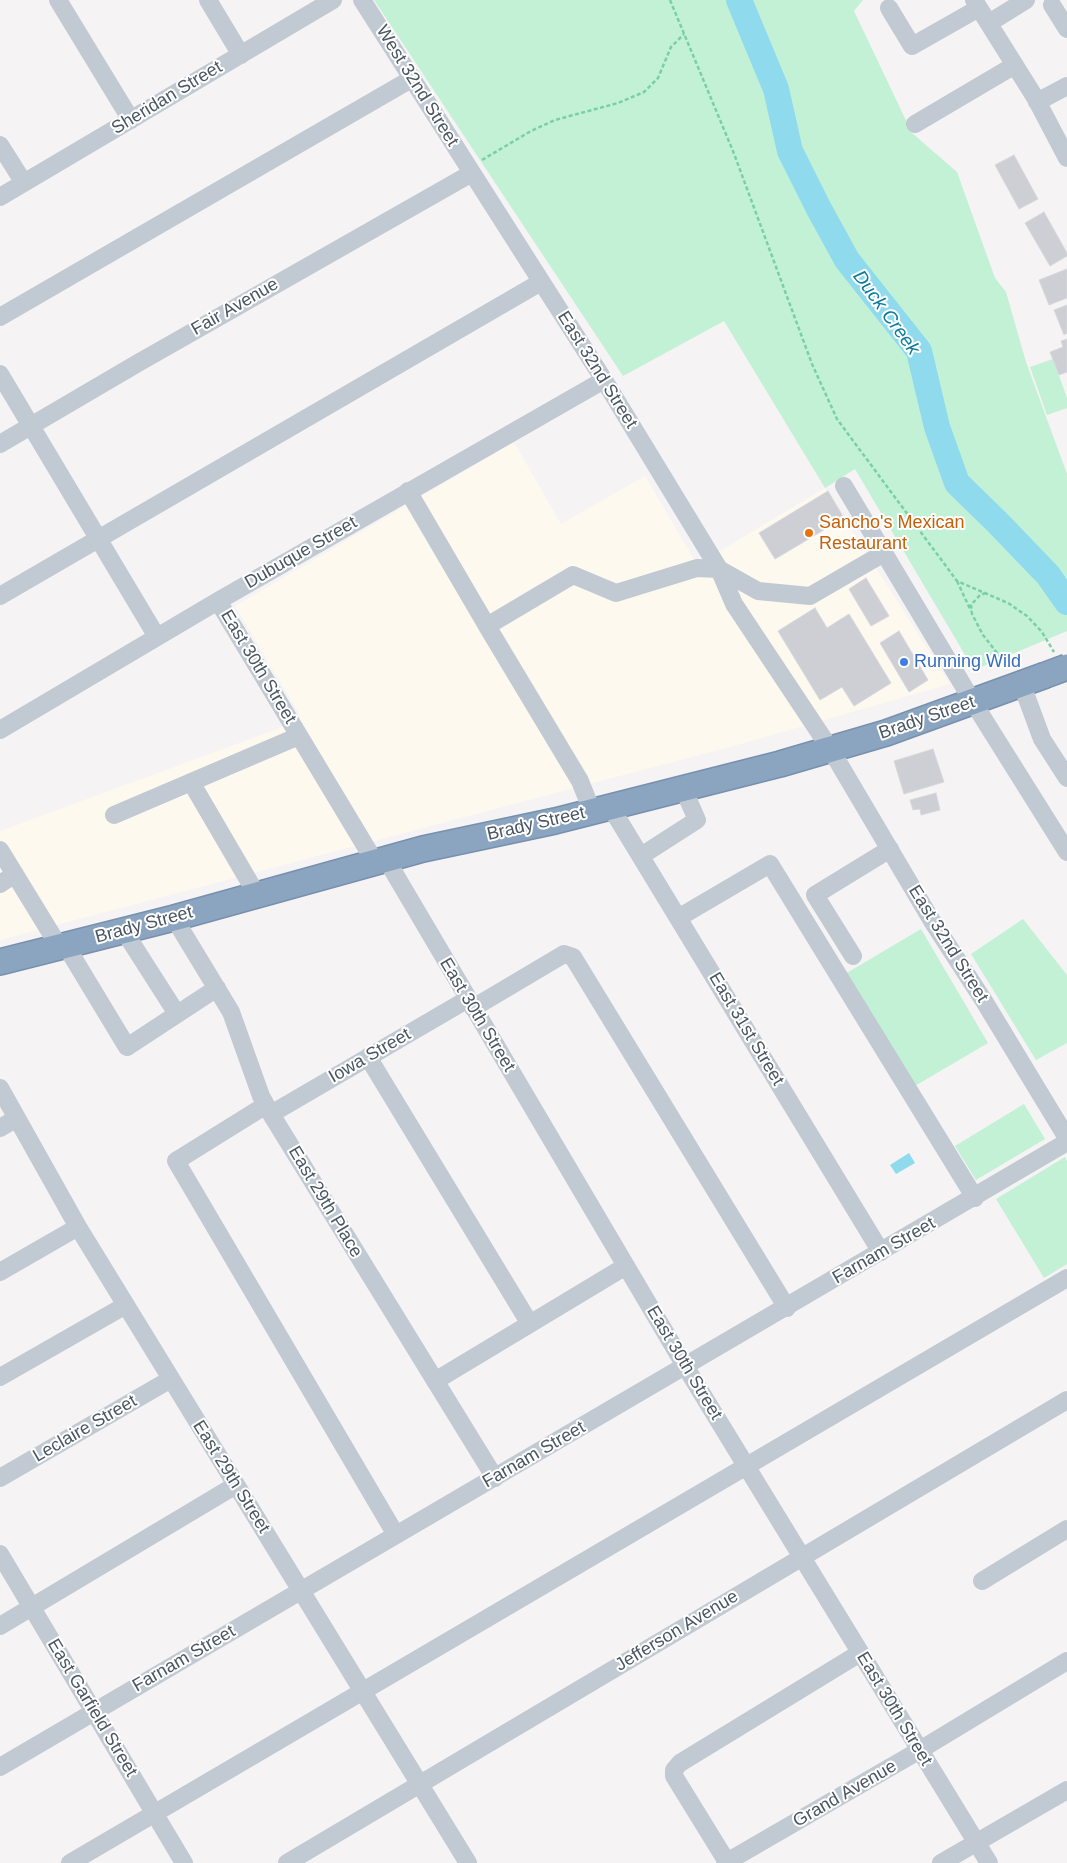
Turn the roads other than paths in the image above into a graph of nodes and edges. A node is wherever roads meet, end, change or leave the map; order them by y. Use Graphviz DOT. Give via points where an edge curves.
graph roads {
  1 [pos="58,0"];
  2 [pos="208,0"];
  3 [pos="333,0"];
  4 [pos="362,0"];
  5 [pos="1026,0"];
  6 [pos="977,4"];
  7 [pos="1052,5"];
  8 [pos="889,8"];
  9 [pos="989,23"];
  10 [pos="1067,29"];
  11 [pos="240,55"];
  12 [pos="1015,65"];
  13 [pos="413,78"];
  14 [pos="1067,86"];
  15 [pos="1037,102"];
  16 [pos="131,120"];
  17 [pos="915,124"];
  18 [pos="0,145"];
  19 [pos="1067,158"];
  20 [pos="471,171"];
  21 [pos="24,183"];
  22 [pos="0,197"];
  23 [pos="541,282"];
  24 [pos="0,317"];
  25 [pos="0,374"];
  26 [pos="604,380"];
  27 [pos="31,426"];
  28 [pos="0,444"];
  29 [pos="844,486"];
  30 [pos="408,492"];
  31 [pos="98,539"];
  32 [pos="884,553"];
  33 [pos="719,569"];
  34 [pos="0,596"];
  35 [pos="218,601"];
  36 [pos="487,626"];
  37 [pos="157,637"];
  38 [pos="1047,671"];
  39 [pos="973,702"];
  40 [pos="0,730"];
  41 [pos="299,736"];
  42 [pos="830,750"];
  43 [pos="1067,778"];
  44 [pos="191,782"];
  45 [pos="683,788"];
  46 [pos="601,809"];
  47 [pos="114,815"];
  48 [pos="890,849"];
  49 [pos="0,850"];
  50 [pos="1067,852"];
  51 [pos="641,856"];
  52 [pos="380,861"];
  53 [pos="16,874"];
  54 [pos="0,884"];
  55 [pos="257,895"];
  56 [pos="174,918"];
  57 [pos="678,918"];
  58 [pos="124,931"];
  59 [pos="63,947"];
  60 [pos="853,956"];
  61 [pos="0,962"];
  62 [pos="217,988"];
  63 [pos="471,1004"];
  64 [pos="177,1014"];
  65 [pos="368,1058"];
  66 [pos="0,1088"];
  67 [pos="269,1109"];
  68 [pos="17,1118"];
  69 [pos="0,1128"];
  70 [pos="1067,1138"];
  71 [pos="1067,1142"];
  72 [pos="975,1198"];
  73 [pos="78,1227"];
  74 [pos="881,1252"];
  75 [pos="626,1266"];
  76 [pos="0,1272"];
  77 [pos="1067,1278"];
  78 [pos="126,1305"];
  79 [pos="787,1308"];
  80 [pos="530,1324"];
  81 [pos="685,1366"];
  82 [pos="0,1377"];
  83 [pos="171,1378"];
  84 [pos="435,1381"];
  85 [pos="1067,1400"];
  86 [pos="746,1466"];
  87 [pos="0,1478"];
  88 [pos="495,1478"];
  89 [pos="236,1485"];
  90 [pos="1067,1529"];
  91 [pos="396,1536"];
  92 [pos="0,1554"];
  93 [pos="801,1557"];
  94 [pos="982,1581"];
  95 [pos="301,1591"];
  96 [pos="32,1607"];
  97 [pos="0,1626"];
  98 [pos="860,1653"];
  99 [pos="1067,1661"];
  100 [pos="363,1692"];
  101 [pos="94,1712"];
  102 [pos="920,1750"];
  103 [pos="0,1766"];
  104 [pos="420,1785"];
  105 [pos="1067,1790"];
  106 [pos="155,1814"];
  107 [pos="976,1842"];
  108 [pos="726,1862"];
  109 [pos="70,1863"];
  110 [pos="184,1863"];
  111 [pos="287,1863"];
  112 [pos="468,1863"];
  113 [pos="941,1863"];
  114 [pos="989,1863"];
  1 -- 16 [label="street"];
  2 -- 11 [label="street"];
  3 -- 11 [label="street, Sheridan Street"];
  4 -- 13 [label="street, West 32nd Street"];
  5 -- 9 [label="street"];
  6 -- 8 [label="street" via="912,46"];
  6 -- 9 [label="street"];
  7 -- 10 [label="street"];
  9 -- 12 [label="street"];
  11 -- 16 [label="street, Sheridan Street"];
  12 -- 15 [label="street"];
  12 -- 17 [label="street"];
  13 -- 20 [label="street, West 32nd Street"];
  13 -- 24 [label="street"];
  14 -- 15 [label="street"];
  15 -- 19 [label="street"];
  16 -- 21 [label="street, Sheridan Street"];
  18 -- 21 [label="street"];
  20 -- 23 [label="street, East 32nd Street"];
  20 -- 27 [label="street, Fair Avenue"];
  21 -- 22 [label="street, Sheridan Street"];
  23 -- 26 [label="street, East 32nd Street"];
  23 -- 31 [label="street"];
  25 -- 27 [label="street"];
  26 -- 30 [label="street, Dubuque Street"];
  26 -- 33 [label="street, East 32nd Street"];
  27 -- 28 [label="street, Fair Avenue"];
  27 -- 31 [label="street"];
  29 -- 32 [label="street"];
  30 -- 35 [label="street, Dubuque Street"];
  30 -- 36 [label="street, East 31st Street"];
  31 -- 34 [label="street"];
  31 -- 37 [label="street"];
  32 -- 33 [label="street" via="810,596 758,591"];
  32 -- 39 [label="street"];
  33 -- 36 [label="street" via="697,568 616,593 573,575"];
  33 -- 42 [label="street, East 32nd Street" via="734,604"];
  35 -- 37 [label="street, Dubuque Street"];
  35 -- 41 [label="street, East 30th Street"];
  36 -- 46 [label="street, East 31st Street" via="580,781"];
  37 -- 40 [label="street, Dubuque Street"];
  38 -- 39 [label="highway, Brady Street"];
  38 -- 43 [label="street" via="1042,739"];
  39 -- 42 [label="highway, Brady Street"];
  39 -- 50 [label="street"];
  41 -- 44 [label="street"];
  41 -- 52 [label="street, East 30th Street"];
  42 -- 45 [label="highway, Brady Street"];
  42 -- 48 [label="street, East 32nd Street"];
  44 -- 47 [label="street"];
  44 -- 55 [label="street"];
  45 -- 46 [label="highway, Brady Street"];
  45 -- 51 [label="street" via="697,820"];
  46 -- 51 [label="street, East 31st Street"];
  46 -- 52 [label="highway, Brady Street"];
  48 -- 60 [label="street" via="815,895"];
  48 -- 70 [label="street, East 32nd Street"];
  49 -- 53 [label="street"];
  51 -- 57 [label="street, East 31st Street"];
  52 -- 55 [label="highway, Brady Street"];
  52 -- 63 [label="street, East 30th Street"];
  53 -- 54 [label="street"];
  53 -- 59 [label="street"];
  55 -- 56 [label="highway, Brady Street"];
  56 -- 58 [label="highway, Brady Street"];
  56 -- 62 [label="street, East 29th Place"];
  57 -- 72 [label="street" via="770,864"];
  57 -- 74 [label="street, East 31st Street"];
  58 -- 59 [label="highway, Brady Street"];
  58 -- 64 [label="street"];
  59 -- 61 [label="highway, Brady Street"];
  59 -- 64 [label="street" via="127,1047"];
  62 -- 64 [label="street"];
  62 -- 67 [label="street, East 29th Place" via="231,1012 261,1096"];
  63 -- 65 [label="street, Iowa Street"];
  63 -- 75 [label="street, East 30th Street"];
  63 -- 79 [label="street, Iowa Street" via="564,954 572,958"];
  65 -- 67 [label="street, Iowa Street"];
  65 -- 80 [label="street"];
  66 -- 68 [label="street, East 29th Street"];
  67 -- 84 [label="street, East 29th Place"];
  67 -- 91 [label="street, Iowa Street" via="176,1161"];
  68 -- 69 [label="street"];
  68 -- 73 [label="street, East 29th Street"];
  71 -- 72 [label="street, Farnam Street"];
  72 -- 74 [label="street, Farnam Street"];
  73 -- 76 [label="street"];
  73 -- 78 [label="street, East 29th Street"];
  74 -- 79 [label="street, Farnam Street"];
  75 -- 80 [label="street"];
  75 -- 81 [label="street, East 30th Street"];
  77 -- 86 [label="street"];
  78 -- 82 [label="street"];
  78 -- 83 [label="street, East 29th Street"];
  79 -- 81 [label="street, Farnam Street"];
  80 -- 84 [label="street"];
  81 -- 86 [label="street, East 30th Street"];
  81 -- 88 [label="street, Farnam Street"];
  83 -- 87 [label="street, Leclaire Street"];
  83 -- 89 [label="street, East 29th Street"];
  84 -- 88 [label="street, East 29th Place"];
  85 -- 93 [label="street, Jefferson Avenue"];
  86 -- 93 [label="street, East 30th Street"];
  86 -- 100 [label="street"];
  88 -- 91 [label="street, Farnam Street"];
  89 -- 95 [label="street, East 29th Street"];
  89 -- 96 [label="street"];
  90 -- 94 [label="street"];
  91 -- 95 [label="street, Farnam Street"];
  92 -- 96 [label="street, East Garfield Street"];
  93 -- 98 [label="street, East 30th Street"];
  93 -- 104 [label="street, Jefferson Avenue"];
  95 -- 100 [label="street, East 29th Street"];
  95 -- 101 [label="street, Farnam Street"];
  96 -- 97 [label="street"];
  96 -- 101 [label="street, East Garfield Street"];
  98 -- 102 [label="street, East 30th Street"];
  98 -- 108 [label="street" via="680,1763 674,1770 674,1776"];
  99 -- 102 [label="street, Grand Avenue"];
  100 -- 104 [label="street, East 29th Street"];
  100 -- 106 [label="street"];
  101 -- 103 [label="street, Farnam Street"];
  101 -- 106 [label="street, East Garfield Street"];
  102 -- 107 [label="street, East 30th Street"];
  102 -- 108 [label="street, Grand Avenue"];
  104 -- 111 [label="street, Jefferson Avenue"];
  104 -- 112 [label="street, East 29th Street"];
  105 -- 107 [label="street"];
  106 -- 109 [label="street"];
  106 -- 110 [label="street, East Garfield Street"];
  107 -- 113 [label="street"];
  107 -- 114 [label="street, East 30th Street"];
}
